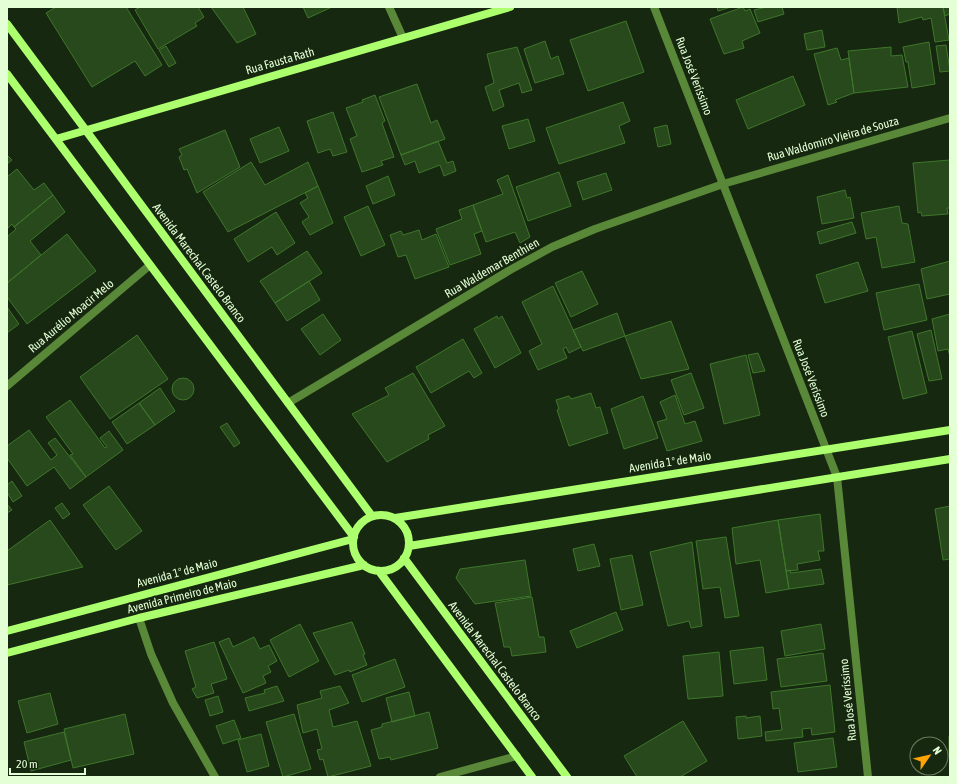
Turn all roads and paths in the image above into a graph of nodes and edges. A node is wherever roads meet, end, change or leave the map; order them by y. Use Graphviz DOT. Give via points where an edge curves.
graph roads {
  1 [pos="389,7"];
  2 [pos="510,7"];
  3 [pos="654,7"];
  4 [pos="7,24"];
  5 [pos="403,38"];
  6 [pos="7,74"];
  7 [pos="950,118"];
  8 [pos="86,130"];
  9 [pos="56,139"];
  10 [pos="722,184"];
  11 [pos="150,264"];
  12 [pos="7,386"];
  13 [pos="288,403"];
  14 [pos="950,430"];
  15 [pos="826,449"];
  16 [pos="950,458"];
  17 [pos="837,477"];
  18 [pos="372,516"];
  19 [pos="395,518"];
  20 [pos="353,538"];
  21 [pos="409,546"];
  22 [pos="404,558"];
  23 [pos="364,565"];
  24 [pos="379,571"];
  25 [pos="139,618"];
  26 [pos="7,631"];
  27 [pos="7,653"];
  28 [pos="517,756"];
  29 [pos="215,777"];
  30 [pos="440,777"];
  31 [pos="532,777"];
  32 [pos="568,777"];
  33 [pos="868,777"];
  1 -- 5 [label="street"];
  2 -- 5 [label="main road, Rua Fausta Rath"];
  3 -- 10 [label="street, Rua José Veríssimo"];
  4 -- 8 [label="main road, Avenida Marechal Castelo Branco"];
  5 -- 8 [label="main road, Rua Fausta Rath"];
  6 -- 9 [label="main road"];
  7 -- 10 [label="street, Rua Waldomiro Vieira de Souza"];
  8 -- 9 [label="main road, Rua Fausta Rath"];
  8 -- 13 [label="main road, Avenida Marechal Castelo Branco"];
  9 -- 11 [label="main road"];
  10 -- 13 [label="street, Rua Waldemar Benthien" via="552,247"];
  10 -- 15 [label="street, Rua José Veríssimo"];
  11 -- 12 [label="street, Rua Aurélio Moacir Melo"];
  11 -- 20 [label="main road"];
  13 -- 18 [label="main road, Avenida Marechal Castelo Branco"];
  14 -- 15 [label="main road, Avenida 1º de Maio"];
  15 -- 17 [label="street, Rua José Veríssimo"];
  15 -- 19 [label="main road, Avenida 1º de Maio"];
  16 -- 17 [label="main road"];
  17 -- 21 [label="main road"];
  17 -- 33 [label="street, Rua José Veríssimo"];
  18 -- 19 [label="main road" via="388,515"];
  18 -- 20 [label="main road" via="359,524"];
  19 -- 21 [label="main road" via="406,530"];
  20 -- 23 [label="main road" via="357,558"];
  20 -- 26 [label="main road, Avenida 1º de Maio"];
  21 -- 22 [label="main road"];
  22 -- 24 [label="main road" via="393,568"];
  22 -- 32 [label="main road, Avenida Marechal Castelo Branco"];
  23 -- 24 [label="main road"];
  23 -- 25 [label="main road, Avenida Primeiro de Maio"];
  24 -- 28 [label="main road"];
  25 -- 27 [label="main road, Avenida Primeiro de Maio"];
  25 -- 29 [label="street" via="151,654 173,703"];
  28 -- 30 [label="street"];
  28 -- 31 [label="main road"];
}
